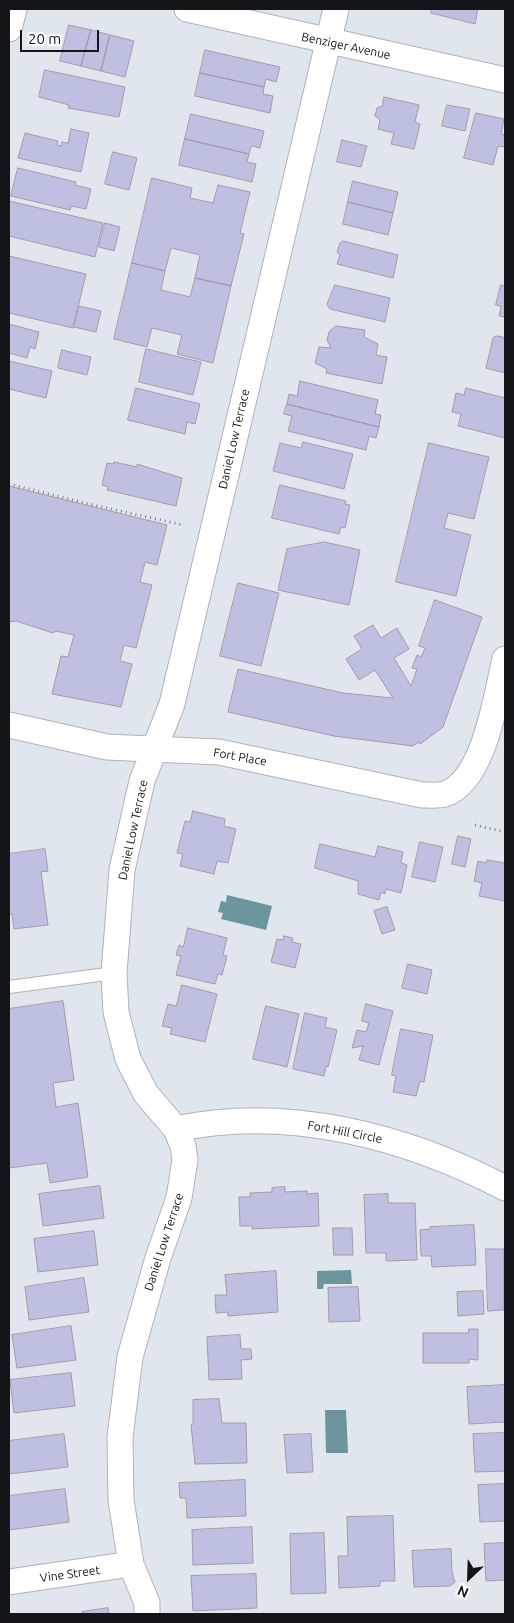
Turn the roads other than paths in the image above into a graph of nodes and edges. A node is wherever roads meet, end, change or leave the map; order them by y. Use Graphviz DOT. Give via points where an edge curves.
graph roads {
  1 [pos="14,9"];
  2 [pos="187,9"];
  3 [pos="336,9"];
  4 [pos="9,29"];
  5 [pos="328,42"];
  6 [pos="505,80"];
  7 [pos="505,659"];
  8 [pos="9,725"];
  9 [pos="154,749"];
  10 [pos="114,972"];
  11 [pos="9,987"];
  12 [pos="176,1129"];
  13 [pos="505,1188"];
  14 [pos="131,1564"];
  15 [pos="9,1582"];
  16 [pos="148,1614"];
  1 -- 4 [label="street"];
  2 -- 5 [label="street, Benziger Avenue"];
  3 -- 5 [label="street, Daniel Low Terrace"];
  5 -- 6 [label="street, Benziger Avenue"];
  5 -- 9 [label="street, Daniel Low Terrace" via="172,704"];
  7 -- 9 [label="street, Fort Place" via="481,753 466,780 444,794 422,795 219,752"];
  8 -- 9 [label="street, Fort Place" via="107,747"];
  9 -- 10 [label="street, Daniel Low Terrace" via="142,781 122,870"];
  10 -- 11 [label="lane"];
  10 -- 12 [label="street, Daniel Low Terrace" via="116,1012 128,1059 146,1094"];
  12 -- 13 [label="street, Fort Hill Circle" via="245,1120 303,1124 367,1134 423,1151"];
  12 -- 14 [label="street, Daniel Low Terrace" via="185,1160 183,1181 132,1348 120,1437 120,1500"];
  14 -- 15 [label="street, Vine Street"];
  14 -- 16 [label="street, Daniel Low Terrace"];
}
